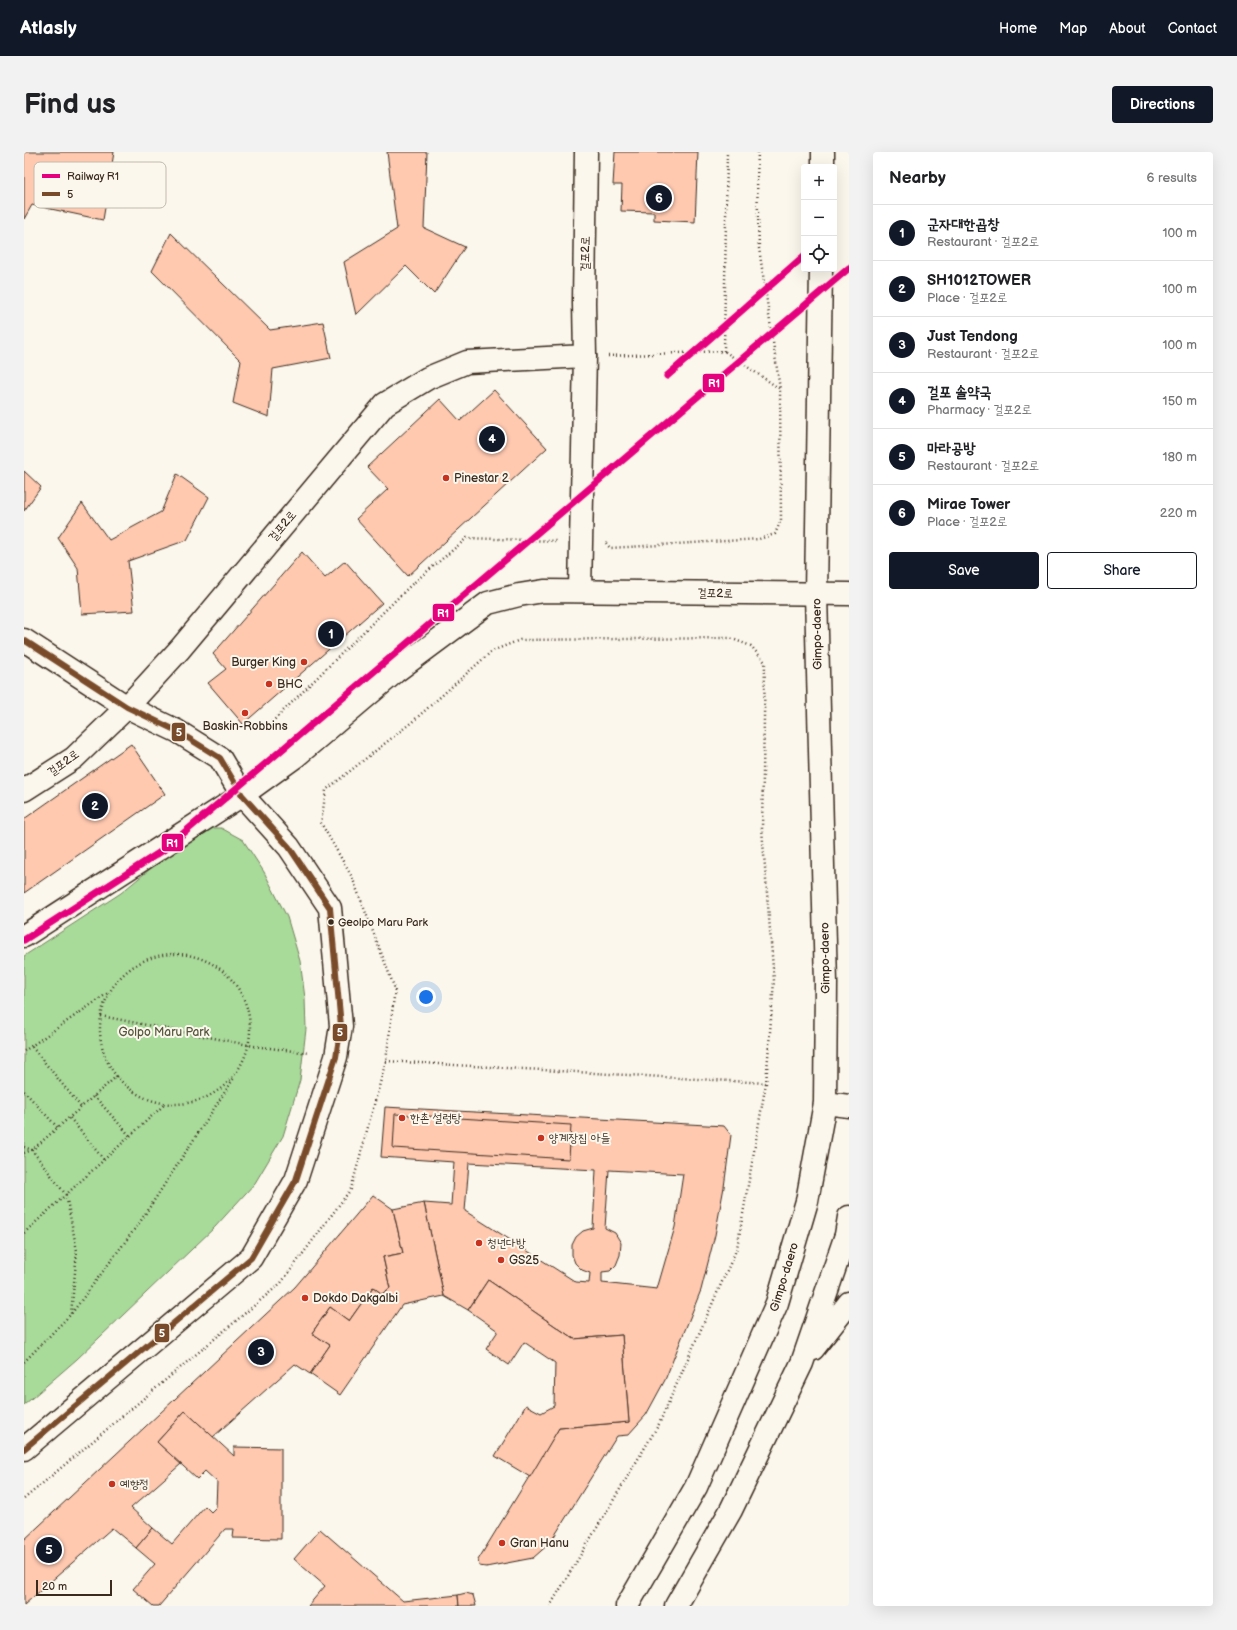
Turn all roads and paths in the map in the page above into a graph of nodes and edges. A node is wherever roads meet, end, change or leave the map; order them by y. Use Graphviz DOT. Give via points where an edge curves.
graph roads {
  1 [pos="586,152"];
  2 [pos="727,152"];
  3 [pos="758,152"];
  4 [pos="823,152"];
  5 [pos="823,164"];
  6 [pos="821,272"];
  7 [pos="724,350"];
  8 [pos="585,356"];
  9 [pos="607,356"];
  10 [pos="780,389"];
  11 [pos="559,536"];
  12 [pos="602,539"];
  13 [pos="580,590"];
  14 [pos="816,594"];
  15 [pos="849,594"];
  16 [pos="24,640"];
  17 [pos="127,707"];
  18 [pos="269,725"];
  19 [pos="24,790"];
  20 [pos="242,795"];
  21 [pos="24,936"];
  22 [pos="108,993"];
  23 [pos="101,1016"];
  24 [pos="249,1044"];
  25 [pos="32,1047"];
  26 [pos="24,1051"];
  27 [pos="309,1053"];
  28 [pos="240,1069"];
  29 [pos="117,1076"];
  30 [pos="766,1083"];
  31 [pos="24,1091"];
  32 [pos="94,1096"];
  33 [pos="166,1103"];
  34 [pos="825,1103"];
  35 [pos="849,1106"];
  36 [pos="81,1107"];
  37 [pos="70,1118"];
  38 [pos="58,1128"];
  39 [pos="130,1136"];
  40 [pos="24,1147"];
  41 [pos="32,1150"];
  42 [pos="24,1153"];
  43 [pos="104,1160"];
  44 [pos="66,1195"];
  45 [pos="849,1217"];
  46 [pos="24,1233"];
  47 [pos="849,1303"];
  48 [pos="70,1314"];
  49 [pos="24,1362"];
  50 [pos="802,1363"];
  51 [pos="24,1449"];
  52 [pos="550,1606"];
  53 [pos="627,1606"];
  54 [pos="676,1606"];
  1 -- 8 [label="street, 걸포2로"];
  2 -- 7 [label="path"];
  3 -- 10 [label="path" via="759,248"];
  4 -- 5 [label="street"];
  6 -- 14 [label="street, Gimpo-daero"];
  7 -- 9 [label="path"];
  7 -- 10 [label="path"];
  8 -- 13 [label="street, 걸포2로"];
  8 -- 17 [label="street, 걸포2로" via="467,362 428,378 385,404 180,649"];
  10 -- 12 [label="path" via="781,520 775,534 759,539 610,548"];
  11 -- 18 [label="path" via="556,541 467,538 411,584"];
  13 -- 14 [label="street, 걸포2로"];
  13 -- 20 [label="street, 걸포2로" via="544,591 488,604 395,672 296,756"];
  14 -- 15 [label="street, 걸포2로"];
  14 -- 34 [label="street, Gimpo-daero" via="826,983"];
  16 -- 17 [label="street"];
  17 -- 19 [label="street, 걸포2로" via="74,758"];
  17 -- 20 [label="street" via="177,732 220,758"];
  20 -- 21 [label="street, 걸포2로"];
  20 -- 51 [label="street" via="289,846 330,908 341,1026 336,1057 296,1180 251,1258"];
  22 -- 23 [label="path"];
  22 -- 24 [label="path" via="123,974 143,960 166,954 189,954 212,963 231,978 244,998 250,1021"];
  22 -- 25 [label="path"];
  23 -- 24 [label="path"];
  23 -- 29 [label="path" via="101,1042 109,1066"];
  24 -- 27 [label="path"];
  24 -- 28 [label="path"];
  25 -- 26 [label="path"];
  25 -- 36 [label="path"];
  28 -- 33 [label="path" via="222,1088 199,1101 174,1105"];
  28 -- 48 [label="path" via="140,1222"];
  29 -- 32 [label="path"];
  29 -- 33 [label="path" via="126,1087 148,1100"];
  30 -- 30 [label="path" via="386,1061 395,989 352,877 321,823 326,790 412,722 492,651 520,640 730,638 751,646 765,662 762,829 774,981"];
  30 -- 52 [label="path" via="737,1248 659,1424"];
  31 -- 38 [label="path"];
  32 -- 36 [label="path"];
  32 -- 39 [label="path"];
  33 -- 39 [label="path"];
  34 -- 35 [label="street"];
  34 -- 53 [label="street, Gimpo-daero" via="807,1201 777,1303 696,1487"];
  36 -- 37 [label="path"];
  37 -- 38 [label="path"];
  37 -- 43 [label="path"];
  38 -- 41 [label="path"];
  39 -- 43 [label="path"];
  40 -- 41 [label="path"];
  41 -- 42 [label="path"];
  41 -- 44 [label="path"];
  43 -- 44 [label="path"];
  44 -- 46 [label="path"];
  44 -- 48 [label="path" via="77,1251"];
  45 -- 50 [label="street" via="846,1235"];
  47 -- 50 [label="street"];
  48 -- 49 [label="path"];
  50 -- 54 [label="street" via="731,1510"];
}
